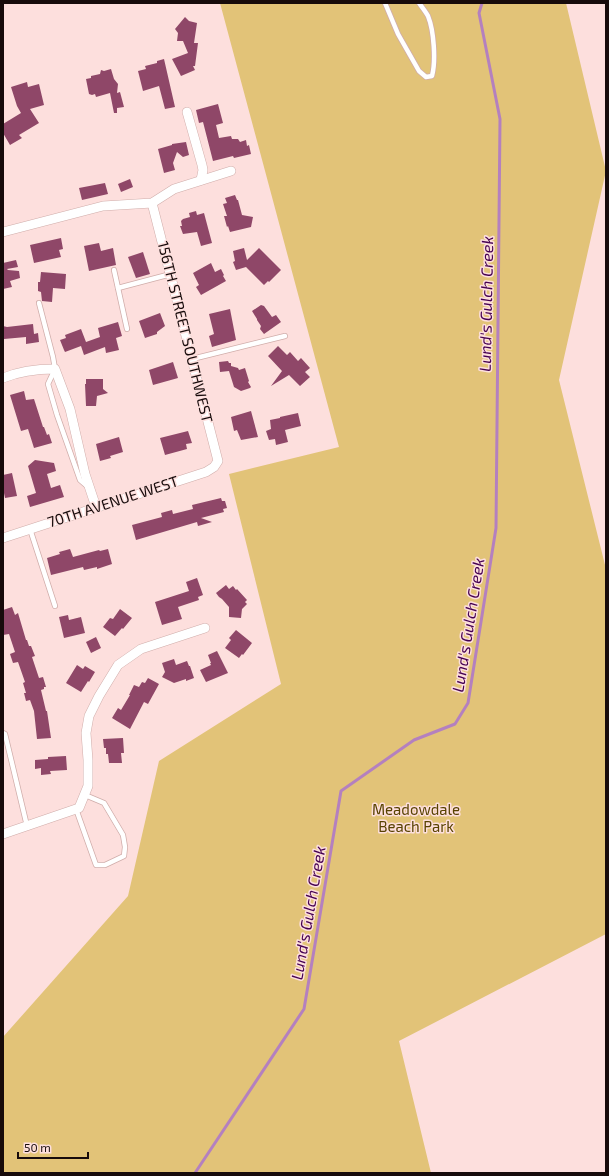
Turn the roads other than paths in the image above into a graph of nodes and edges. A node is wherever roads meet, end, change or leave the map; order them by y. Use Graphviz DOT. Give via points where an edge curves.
graph roads {
  1 [pos="385,3"];
  2 [pos="419,3"];
  3 [pos="187,112"];
  4 [pos="231,170"];
  5 [pos="201,180"];
  6 [pos="152,203"];
  7 [pos="3,232"];
  8 [pos="114,270"];
  9 [pos="171,274"];
  10 [pos="118,288"];
  11 [pos="39,303"];
  12 [pos="127,329"];
  13 [pos="285,336"];
  14 [pos="192,359"];
  15 [pos="55,369"];
  16 [pos="3,378"];
  17 [pos="218,461"];
  18 [pos="90,489"];
  19 [pos="96,507"];
  20 [pos="30,529"];
  21 [pos="3,538"];
  22 [pos="55,606"];
  23 [pos="205,628"];
  24 [pos="3,732"];
  25 [pos="84,795"];
  26 [pos="78,809"];
  27 [pos="26,826"];
  28 [pos="3,834"];
  1 -- 2 [label="lane" via="398,34 419,71 426,77 432,76 434,70 432,36 428,16"];
  3 -- 5 [label="street" via="202,165"];
  4 -- 5 [label="street"];
  5 -- 6 [label="street" via="174,189"];
  6 -- 7 [label="street" via="103,206"];
  6 -- 9 [label="street, 156TH STREET SOUTHWEST"];
  8 -- 10 [label="lane"];
  9 -- 10 [label="lane"];
  9 -- 14 [label="street, 156TH STREET SOUTHWEST"];
  10 -- 12 [label="lane"];
  11 -- 15 [label="lane"];
  13 -- 14 [label="lane"];
  14 -- 17 [label="street, 156TH STREET SOUTHWEST"];
  15 -- 16 [label="street" via="18,372"];
  15 -- 18 [label="street" via="70,409"];
  15 -- 18 [label="lane" via="48,384 57,415 80,480"];
  17 -- 19 [label="street, 70TH AVENUE WEST" via="206,472"];
  18 -- 19 [label="street"];
  19 -- 20 [label="street, 70TH AVENUE WEST"];
  20 -- 21 [label="street, 70TH AVENUE WEST"];
  20 -- 22 [label="lane"];
  23 -- 25 [label="street" via="141,648 118,666 89,716 86,733 88,786"];
  24 -- 27 [label="lane"];
  25 -- 26 [label="street"];
  25 -- 26 [label="lane" via="104,803 123,835 126,847 124,856 105,865 96,865"];
  26 -- 27 [label="street"];
  27 -- 28 [label="street"];
}
